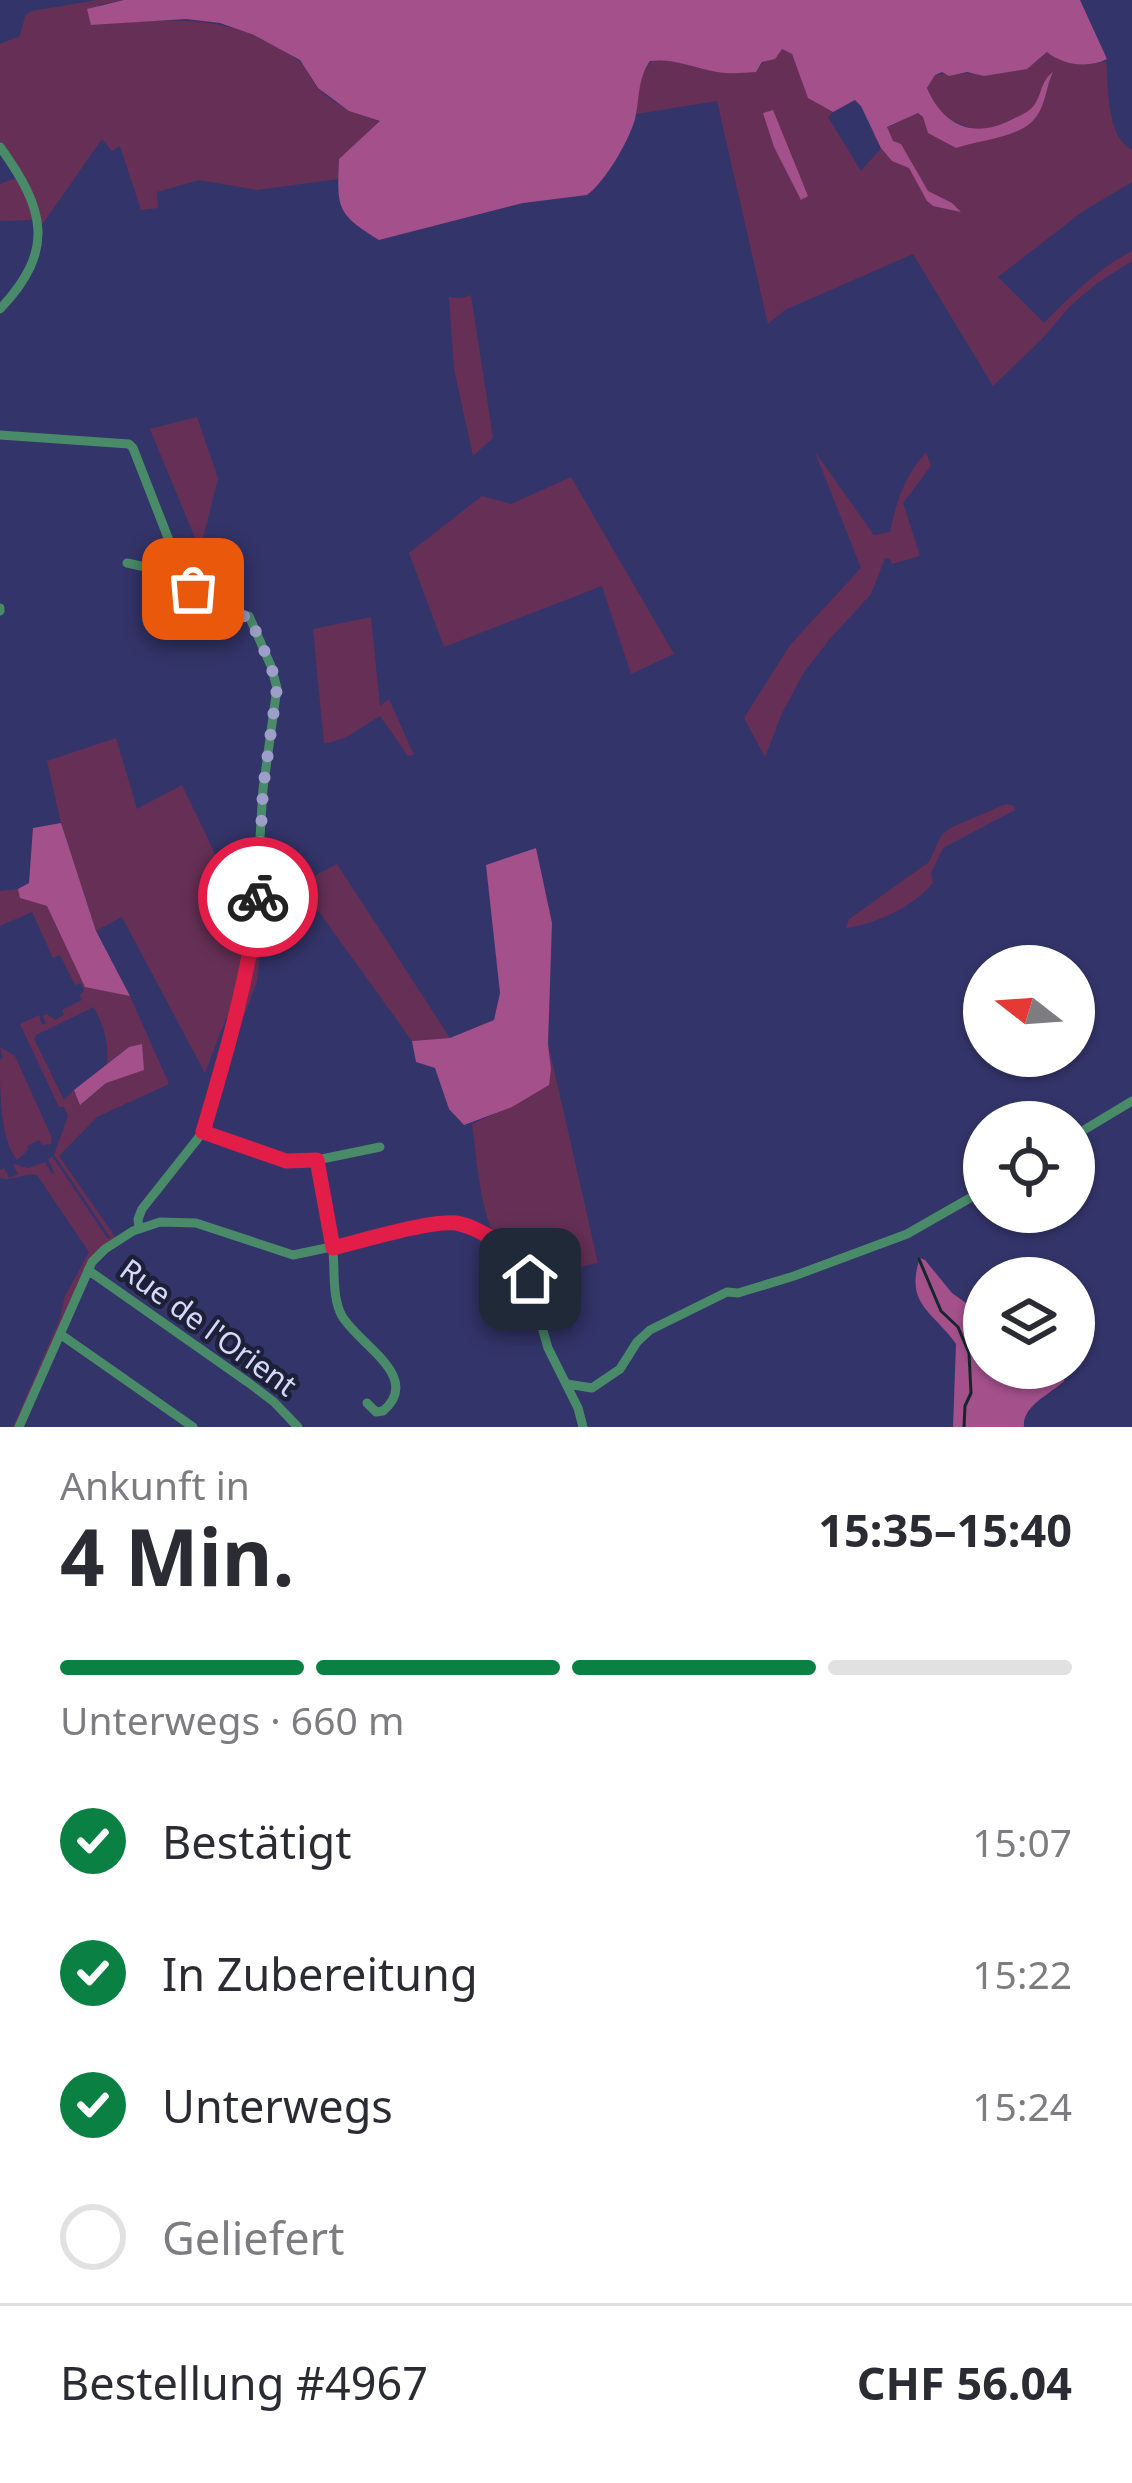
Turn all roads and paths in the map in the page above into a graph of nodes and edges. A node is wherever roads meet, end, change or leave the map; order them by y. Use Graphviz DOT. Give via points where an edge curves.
graph roads {
  1 [pos="0,147"];
  2 [pos="0,309"];
  3 [pos="0,435"];
  4 [pos="127,563"];
  5 [pos="191,586"];
  6 [pos="1132,1101"];
  7 [pos="1095,1123"];
  8 [pos="203,1132"];
  9 [pos="380,1147"];
  10 [pos="317,1160"];
  11 [pos="963,1202"];
  12 [pos="139,1228"];
  13 [pos="333,1248"];
  14 [pos="88,1270"];
  15 [pos="60,1334"];
  16 [pos="567,1384"];
  17 [pos="367,1403"];
  18 [pos="19,1427"];
  19 [pos="193,1427"];
  20 [pos="298,1427"];
  21 [pos="583,1427"];
  1 -- 2 [label="street" via="19,173 39,230 36,256"];
  3 -- 5 [label="street" via="129,444"];
  4 -- 5 [label="street"];
  5 -- 8 [label="street" via="217,618 249,616 277,688 254,935"];
  6 -- 7 [label="street"];
  8 -- 10 [label="street" via="286,1161"];
  8 -- 12 [label="street" via="142,1209"];
  9 -- 10 [label="street"];
  10 -- 13 [label="street"];
  11 -- 16 [label="street" via="907,1234 728,1292 650,1330 620,1369 592,1388"];
  12 -- 13 [label="street" via="190,1222 292,1255"];
  12 -- 14 [label="street"];
  13 -- 16 [label="street" via="449,1223 496,1240 526,1266 548,1348"];
  13 -- 17 [label="street" via="340,1313 396,1379 387,1408 378,1412"];
  14 -- 15 [label="street"];
  14 -- 20 [label="street, Rue de l'Orient"];
  15 -- 18 [label="street"];
  15 -- 19 [label="street"];
  16 -- 21 [label="street"];
}
